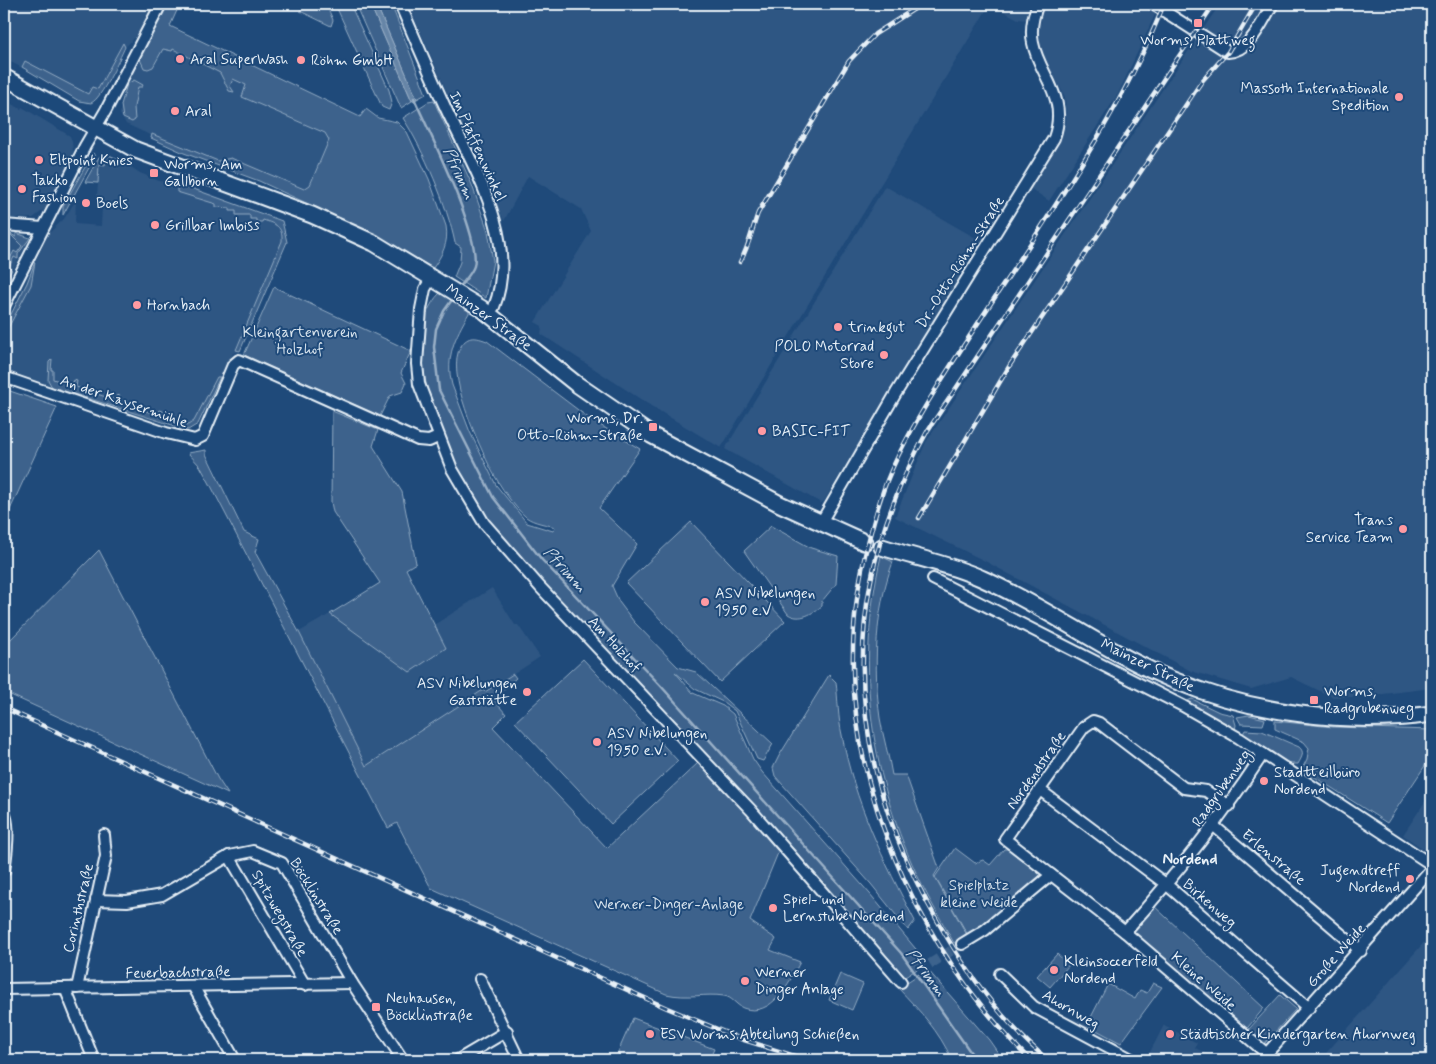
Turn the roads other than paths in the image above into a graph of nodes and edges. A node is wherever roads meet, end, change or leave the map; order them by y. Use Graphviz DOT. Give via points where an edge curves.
graph roads {
  1 [pos="161,4"];
  2 [pos="400,4"];
  3 [pos="1153,4"];
  4 [pos="1272,4"];
  5 [pos="1035,5"];
  6 [pos="4,76"];
  7 [pos="95,127"];
  8 [pos="4,225"];
  9 [pos="43,228"];
  10 [pos="432,277"];
  11 [pos="4,306"];
  12 [pos="492,311"];
  13 [pos="4,377"];
  14 [pos="438,437"];
  15 [pos="820,524"];
  16 [pos="864,542"];
  17 [pos="882,547"];
  18 [pos="933,579"];
  19 [pos="1432,714"];
  20 [pos="1263,754"];
  21 [pos="1040,790"];
  22 [pos="1229,806"];
  23 [pos="4,813"];
  24 [pos="1214,826"];
  25 [pos="104,835"];
  26 [pos="1005,839"];
  27 [pos="229,856"];
  28 [pos="1432,867"];
  29 [pos="4,871"];
  30 [pos="1051,875"];
  31 [pos="1167,886"];
  32 [pos="96,900"];
  33 [pos="1125,932"];
  34 [pos="962,944"];
  35 [pos="1361,950"];
  36 [pos="1000,974"];
  37 [pos="480,979"];
  38 [pos="901,982"];
  39 [pos="352,983"];
  40 [pos="305,985"];
  41 [pos="194,986"];
  42 [pos="64,988"];
  43 [pos="76,988"];
  44 [pos="4,989"];
  45 [pos="1309,1008"];
  46 [pos="507,1031"];
  47 [pos="1264,1057"];
  48 [pos="94,1060"];
  49 [pos="235,1060"];
  50 [pos="403,1060"];
  51 [pos="458,1060"];
  52 [pos="519,1060"];
  53 [pos="1133,1060"];
  1 -- 7 [label="street"];
  2 -- 12 [label="street, Im Pfaffenwinkel" via="480,183 497,230 502,261 500,287"];
  3 -- 4 [label="street" via="1228,52 1242,48 1251,39"];
  5 -- 15 [label="street, Dr.-Otto-Röhm-Straße" via="1031,41 1059,107 1054,138 896,393"];
  6 -- 7 [label="main road, Mainzer Straße"];
  7 -- 9 [label="street"];
  7 -- 10 [label="main road, Mainzer Straße" via="156,158 338,225"];
  8 -- 9 [label="street"];
  9 -- 11 [label="street"];
  10 -- 12 [label="main road, Mainzer Straße"];
  10 -- 14 [label="street, Am Holzhof" via="425,289 421,309 417,364 420,384"];
  12 -- 15 [label="main road, Mainzer Straße" via="575,383 651,435"];
  13 -- 14 [label="street, An der Kaysermühle" via="195,440 203,436 233,365 239,360 418,440 429,441"];
  14 -- 38 [label="street, Am Holzhof" via="476,511 499,542 750,810"];
  15 -- 16 [label="main road, Mainzer Straße"];
  17 -- 19 [label="main road, Mainzer Straße" via="942,563 985,580 1139,664 1203,692 1313,715 1363,718"];
  18 -- 20 [label="street, Mainzer Straße" via="1183,706"];
  20 -- 22 [label="street, Radgrubenweg"];
  20 -- 28 [label="street, Mainzer Straße"];
  21 -- 22 [label="street, Nordendstraße" via="1084,727 1093,722 1184,788 1206,791"];
  21 -- 26 [label="street, Nordendstraße"];
  21 -- 31 [label="street, Birkenweg"];
  22 -- 24 [label="street, Radgrubenweg"];
  23 -- 29 [label="street" via="7,839"];
  24 -- 31 [label="street, Radgrubenweg"];
  24 -- 35 [label="street, Erlenstraße"];
  25 -- 32 [label="street, Corinthstraße" via="106,856"];
  26 -- 30 [label="street, Kleine Weide"];
  27 -- 32 [label="street, Böcklinstraße" via="162,895 127,901"];
  27 -- 39 [label="street, Böcklinstraße" via="253,850 282,863"];
  27 -- 40 [label="street, Spitzwegstraße"];
  28 -- 35 [label="street, Große Weide"];
  30 -- 33 [label="street, Kleine Weide"];
  30 -- 34 [label="street" via="985,930"];
  31 -- 33 [label="street, Radgrubenweg"];
  31 -- 45 [label="street, Birkenweg"];
  32 -- 43 [label="street, Corinthstraße"];
  33 -- 47 [label="street, Kleine Weide"];
  35 -- 45 [label="street, Große Weide"];
  36 -- 53 [label="street, Ahornweg" via="1034,1007"];
  37 -- 46 [label="street"];
  39 -- 40 [label="street, Feuerbachstraße"];
  39 -- 50 [label="street, Böcklinstraße"];
  40 -- 41 [label="street, Feuerbachstraße"];
  41 -- 43 [label="street, Feuerbachstraße"];
  41 -- 49 [label="street"];
  42 -- 43 [label="street, Feuerbachstraße"];
  42 -- 44 [label="street, Feuerbachstraße"];
  42 -- 48 [label="street"];
  45 -- 47 [label="street, Große Weide"];
  46 -- 51 [label="street"];
  46 -- 52 [label="street"];
}
